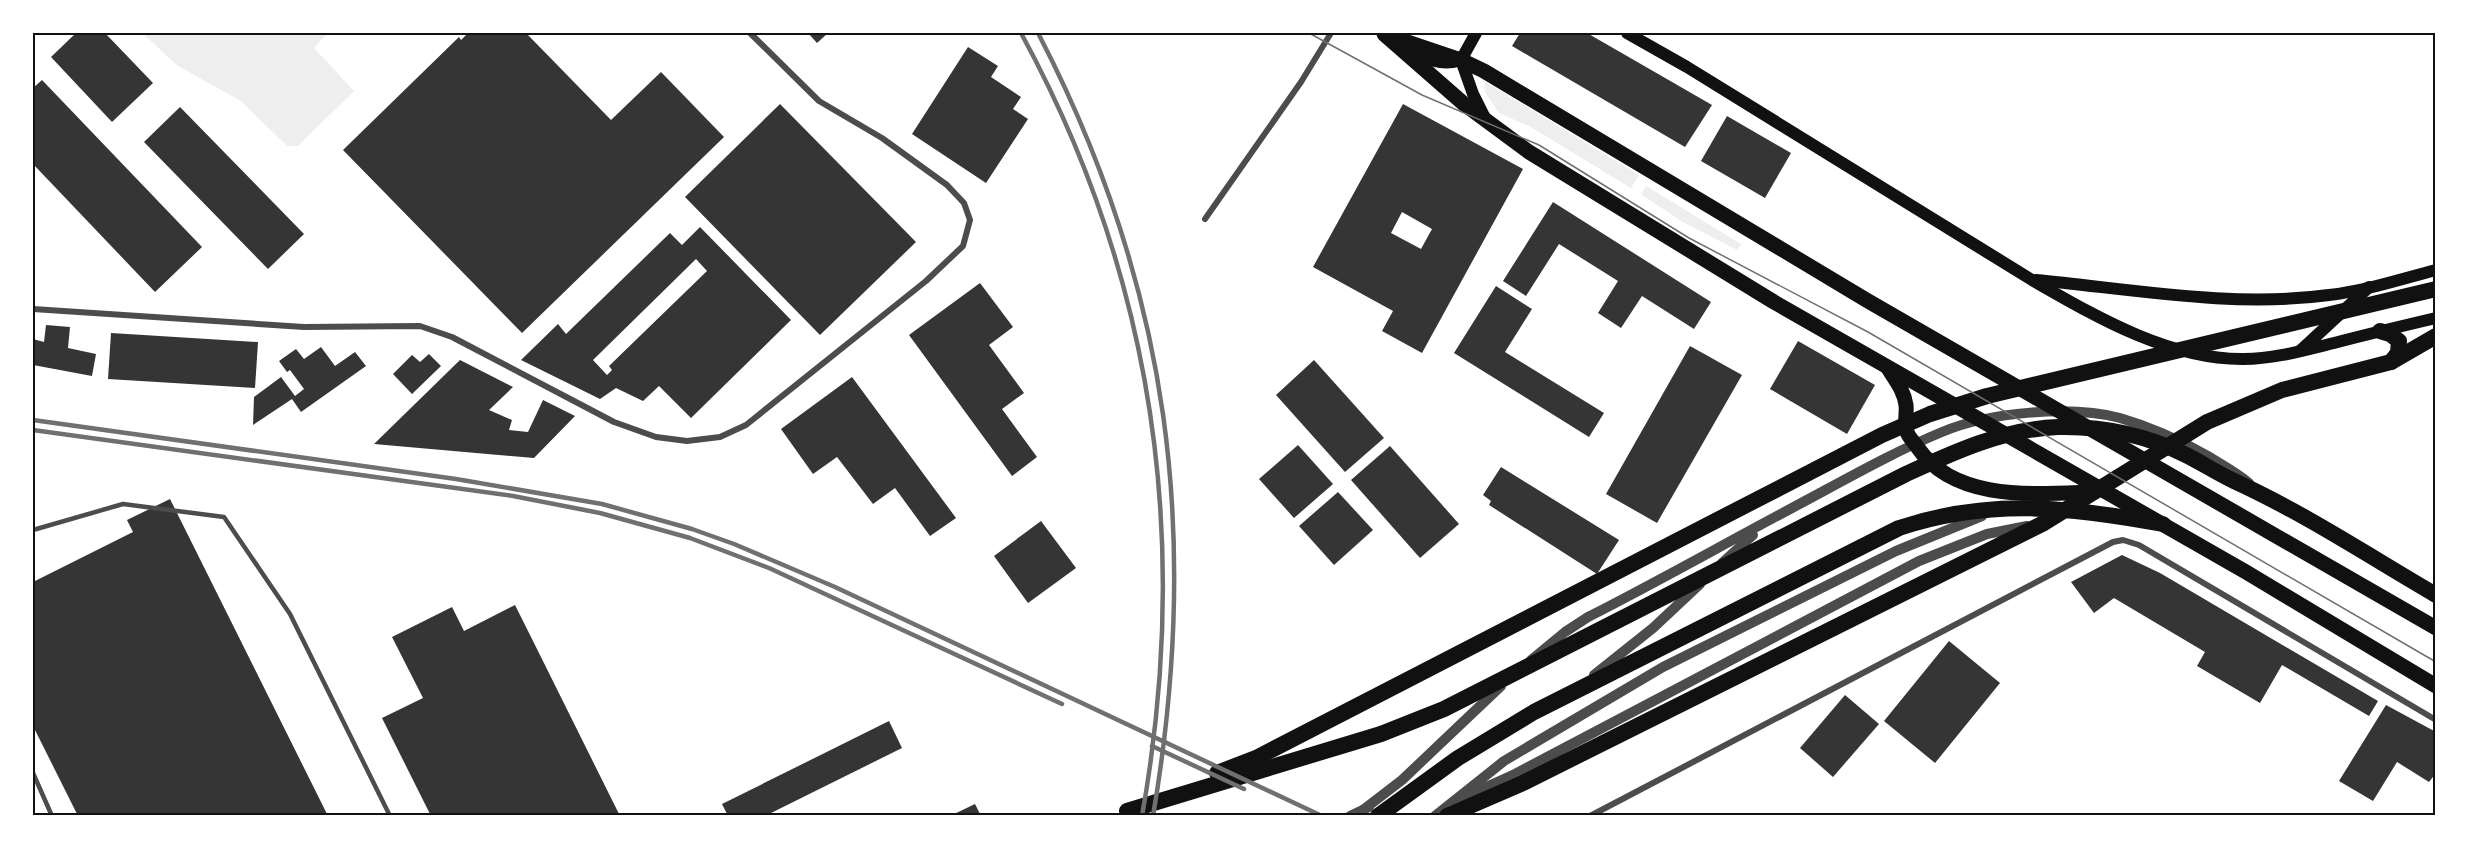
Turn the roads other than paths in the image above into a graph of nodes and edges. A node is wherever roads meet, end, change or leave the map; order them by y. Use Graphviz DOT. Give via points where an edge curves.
graph roads {
  1 [pos="750,33"];
  2 [pos="1331,33"];
  3 [pos="1476,33"];
  4 [pos="1627,33"];
  5 [pos="1385,35"];
  6 [pos="1461,60"];
  7 [pos="1487,121"];
  8 [pos="1205,219"];
  9 [pos="2436,270"];
  10 [pos="2032,280"];
  11 [pos="2370,286"];
  12 [pos="2436,289"];
  13 [pos="33,309"];
  14 [pos="2436,318"];
  15 [pos="2380,331"];
  16 [pos="2436,336"];
  17 [pos="2299,351"];
  18 [pos="2391,362"];
  19 [pos="1886,366"];
  20 [pos="1987,396"];
  21 [pos="1943,431"];
  22 [pos="1907,432"];
  23 [pos="2257,490"];
  24 [pos="2093,492"];
  25 [pos="2002,508"];
  26 [pos="2044,523"];
  27 [pos="2163,524"];
  28 [pos="33,530"];
  29 [pos="2436,595"];
  30 [pos="2436,628"];
  31 [pos="2436,686"];
  32 [pos="2436,720"];
  33 [pos="33,773"];
  34 [pos="1450,809"];
  35 [pos="1371,813"];
  36 [pos="1122,814"];
  37 [pos="52,816"];
  38 [pos="390,816"];
  39 [pos="1350,816"];
  40 [pos="1435,816"];
  41 [pos="1590,816"];
  1 -- 13 [label="street" via="819,101 882,138 947,185 964,203 970,220 963,246 926,281 746,425 720,437 687,441 656,437 614,422 452,337 420,326 304,327"];
  2 -- 8 [label="street"];
  3 -- 6 [label="main road"];
  4 -- 10 [label="main road"];
  5 -- 6 [label="main road"];
  5 -- 7 [label="main road"];
  6 -- 7 [label="main road"];
  6 -- 30 [label="main road" via="1848,290"];
  7 -- 19 [label="main road" via="1529,152"];
  9 -- 11 [label="main road"];
  10 -- 11 [label="main road" via="2228,299 2330,295"];
  10 -- 17 [label="main road" via="2134,334 2199,355 2244,359"];
  11 -- 17 [label="main road"];
  12 -- 20 [label="highway"];
  14 -- 15 [label="main road"];
  15 -- 17 [label="main road"];
  15 -- 18 [label="highway" via="2398,341 2398,353"];
  16 -- 18 [label="highway"];
  18 -- 24 [label="highway" via="2282,390 2207,422"];
  19 -- 22 [label="main road" via="1902,390"];
  19 -- 27 [label="main road"];
  20 -- 21 [label="street"];
  20 -- 36 [label="highway" via="1882,435 1256,758"];
  21 -- 23 [label="street" via="2018,413 2118,418 2192,447 2238,473"];
  21 -- 35 [label="street" via="1580,622 1542,649 1468,715"];
  22 -- 24 [label="main road" via="1941,473 1971,485 2044,494"];
  22 -- 35 [label="street" via="1880,465 1767,525 1745,541 1653,628 1556,703"];
  23 -- 29 [label="highway"];
  23 -- 36 [label="highway" via="2183,454 2102,429 2056,428 1995,437 1906,474 1444,709 1381,734"];
  24 -- 26 [label="highway"];
  25 -- 27 [label="highway" via="2078,510"];
  25 -- 34 [label="street" via="1896,551 1663,667 1504,761"];
  25 -- 35 [label="highway" via="1937,516 1877,538 1534,712"];
  26 -- 34 [label="highway" via="1523,783"];
  26 -- 34 [label="street" via="1987,534 1919,561"];
  27 -- 31 [label="main road"];
  28 -- 38 [label="lane" via="123,504 224,517 290,614"];
  32 -- 41 [label="street" via="2139,545 2123,540"];
  33 -- 37 [label="lane"];
  34 -- 40 [label="street"];
  35 -- 39 [label="street"];
}
